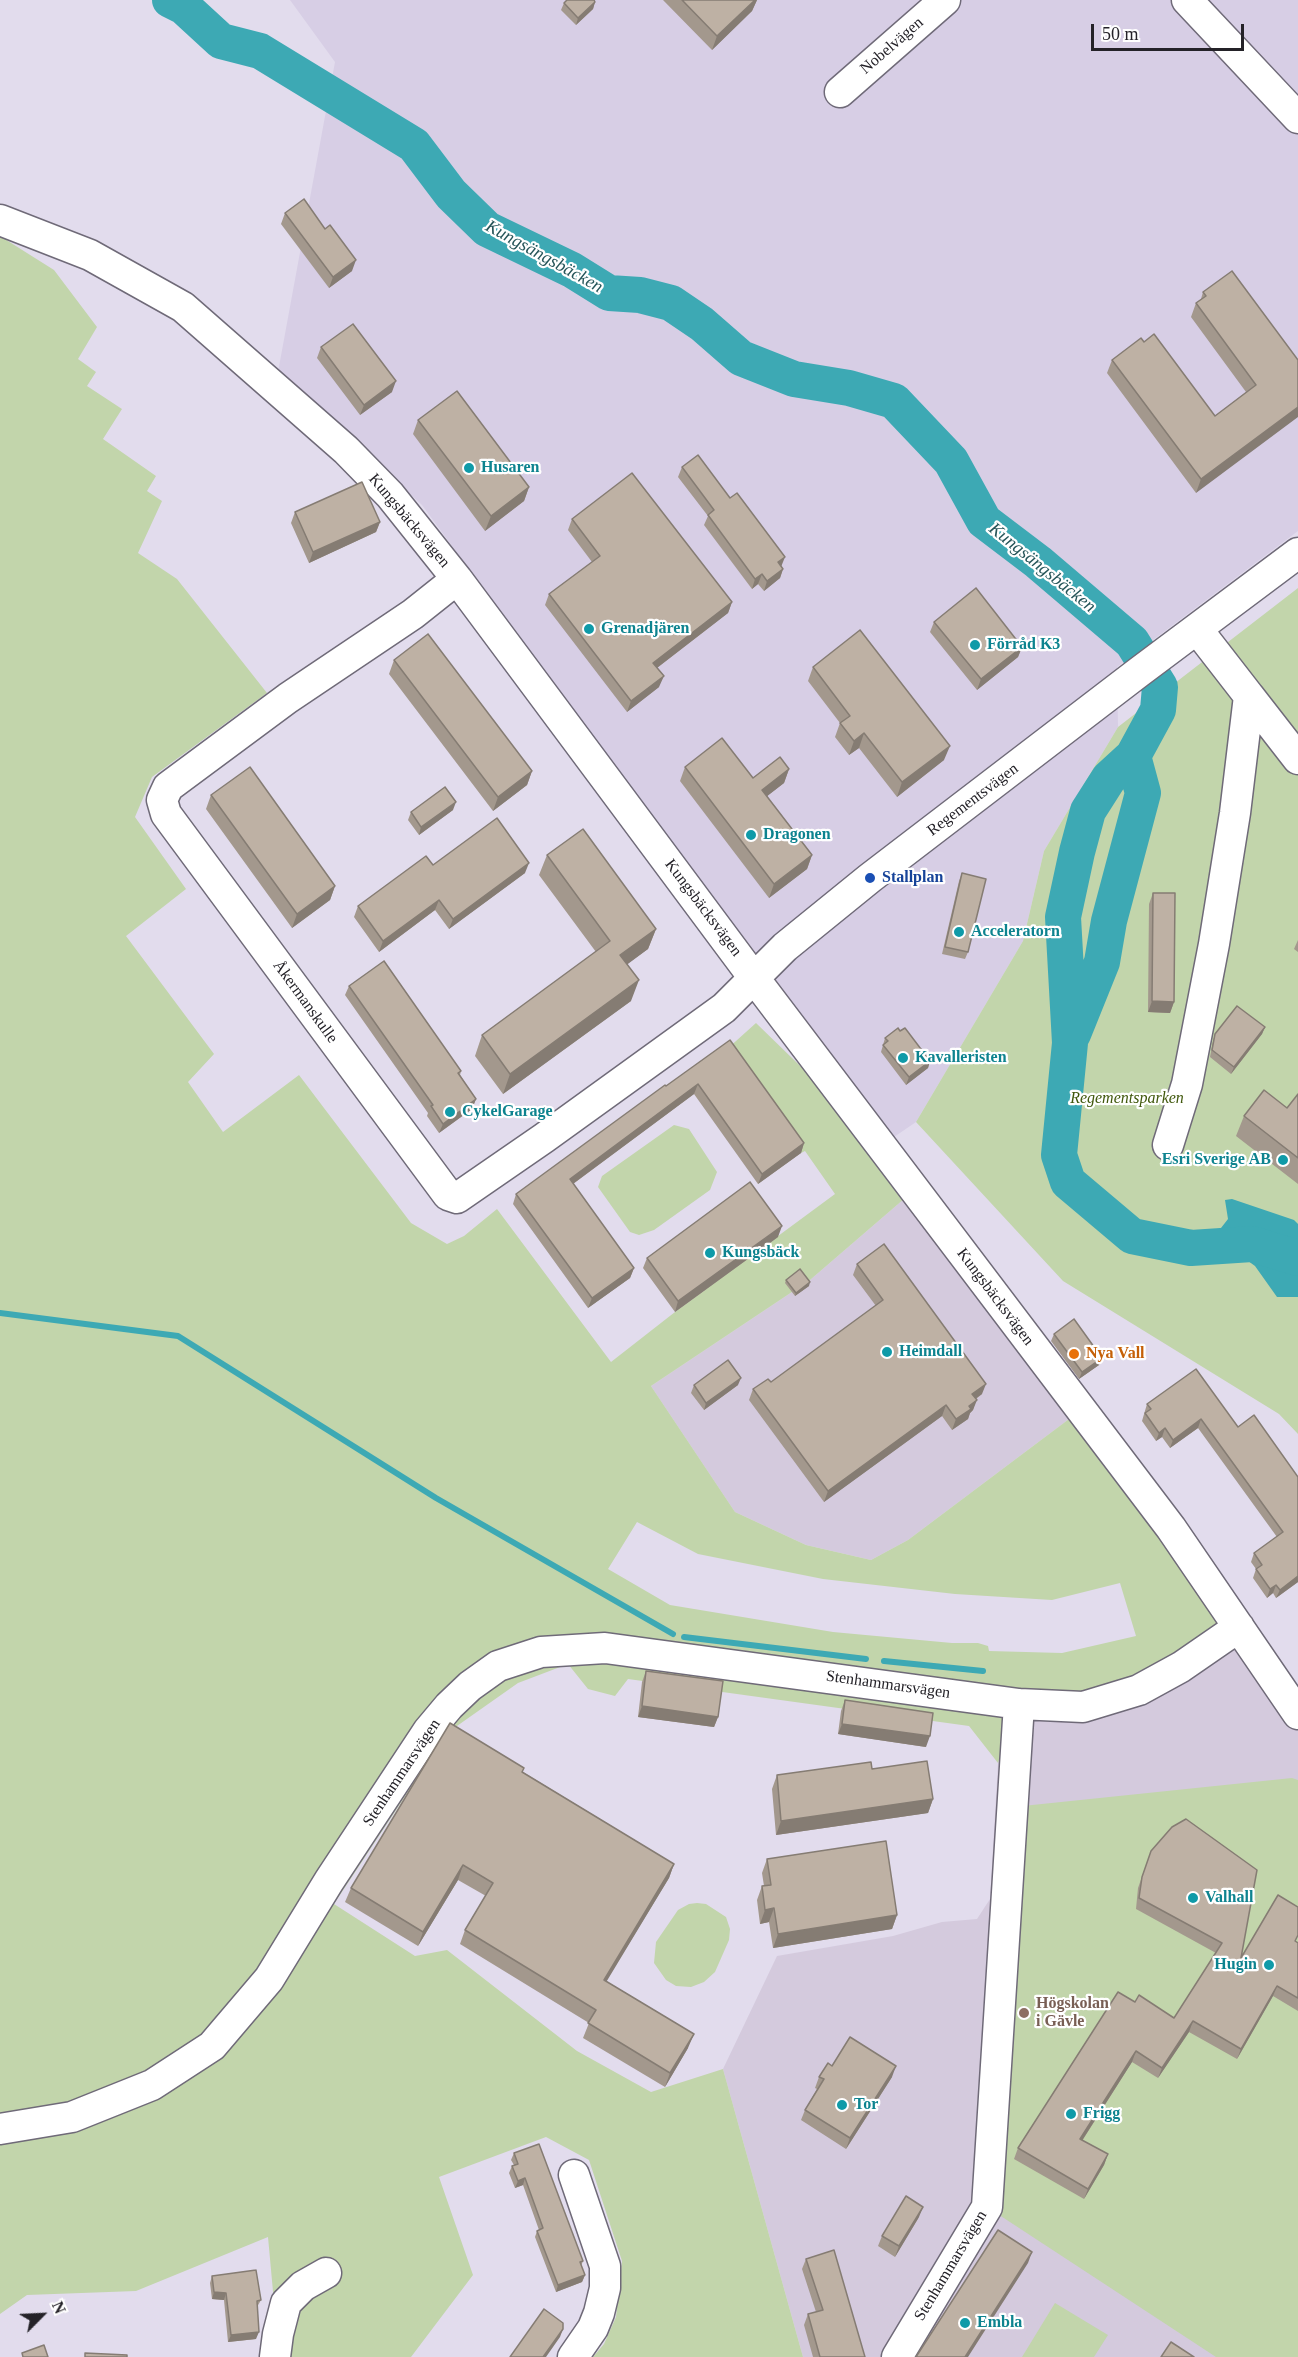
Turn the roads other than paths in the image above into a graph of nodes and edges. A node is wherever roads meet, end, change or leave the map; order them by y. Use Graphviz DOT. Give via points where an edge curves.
graph roads {
  1 [pos="945,0"];
  2 [pos="1187,0"];
  3 [pos="840,92"];
  4 [pos="1298,118"];
  5 [pos="0,220"];
  6 [pos="1298,553"];
  7 [pos="457,579"];
  8 [pos="1197,629"];
  9 [pos="1249,696"];
  10 [pos="1298,759"];
  11 [pos="754,978"];
  12 [pos="1168,1145"];
  13 [pos="1239,1627"];
  14 [pos="1019,1704"];
  15 [pos="1298,1714"];
  16 [pos="0,2129"];
  17 [pos="574,2175"];
  18 [pos="326,2273"];
  19 [pos="276,2357"];
  20 [pos="573,2357"];
  21 [pos="897,2357"];
  1 -- 3 [label="street, Nobelvägen"];
  2 -- 4 [label="street"];
  5 -- 7 [label="street, Kungsbäcksvägen" via="90,255 183,307 363,466"];
  6 -- 8 [label="street, Regementsvägen"];
  7 -- 11 [label="street, Kungsbäcksvägen"];
  7 -- 11 [label="street, Åkermanskulle" via="168,787 162,800 166,814 448,1195 457,1198 544,1138 724,1008"];
  8 -- 9 [label="street"];
  8 -- 11 [label="street, Regementsvägen" via="870,878 785,946"];
  9 -- 10 [label="street"];
  9 -- 12 [label="street" via="1214,944 1187,1084"];
  11 -- 13 [label="street, Kungsbäcksvägen" via="1164,1520"];
  13 -- 14 [label="street, Stenhammarsvägen" via="1139,1690 1083,1707"];
  13 -- 15 [label="street, Kungsbäcksvägen"];
  14 -- 16 [label="street, Stenhammarsvägen" via="605,1648 542,1652 498,1666 470,1686 428,1731 269,1979 212,2046 152,2085 72,2117"];
  14 -- 21 [label="street, Stenhammarsvägen" via="987,2207"];
  17 -- 20 [label="street" via="605,2266 605,2288 593,2328"];
  18 -- 19 [label="street" via="303,2286 286,2303"];
}
